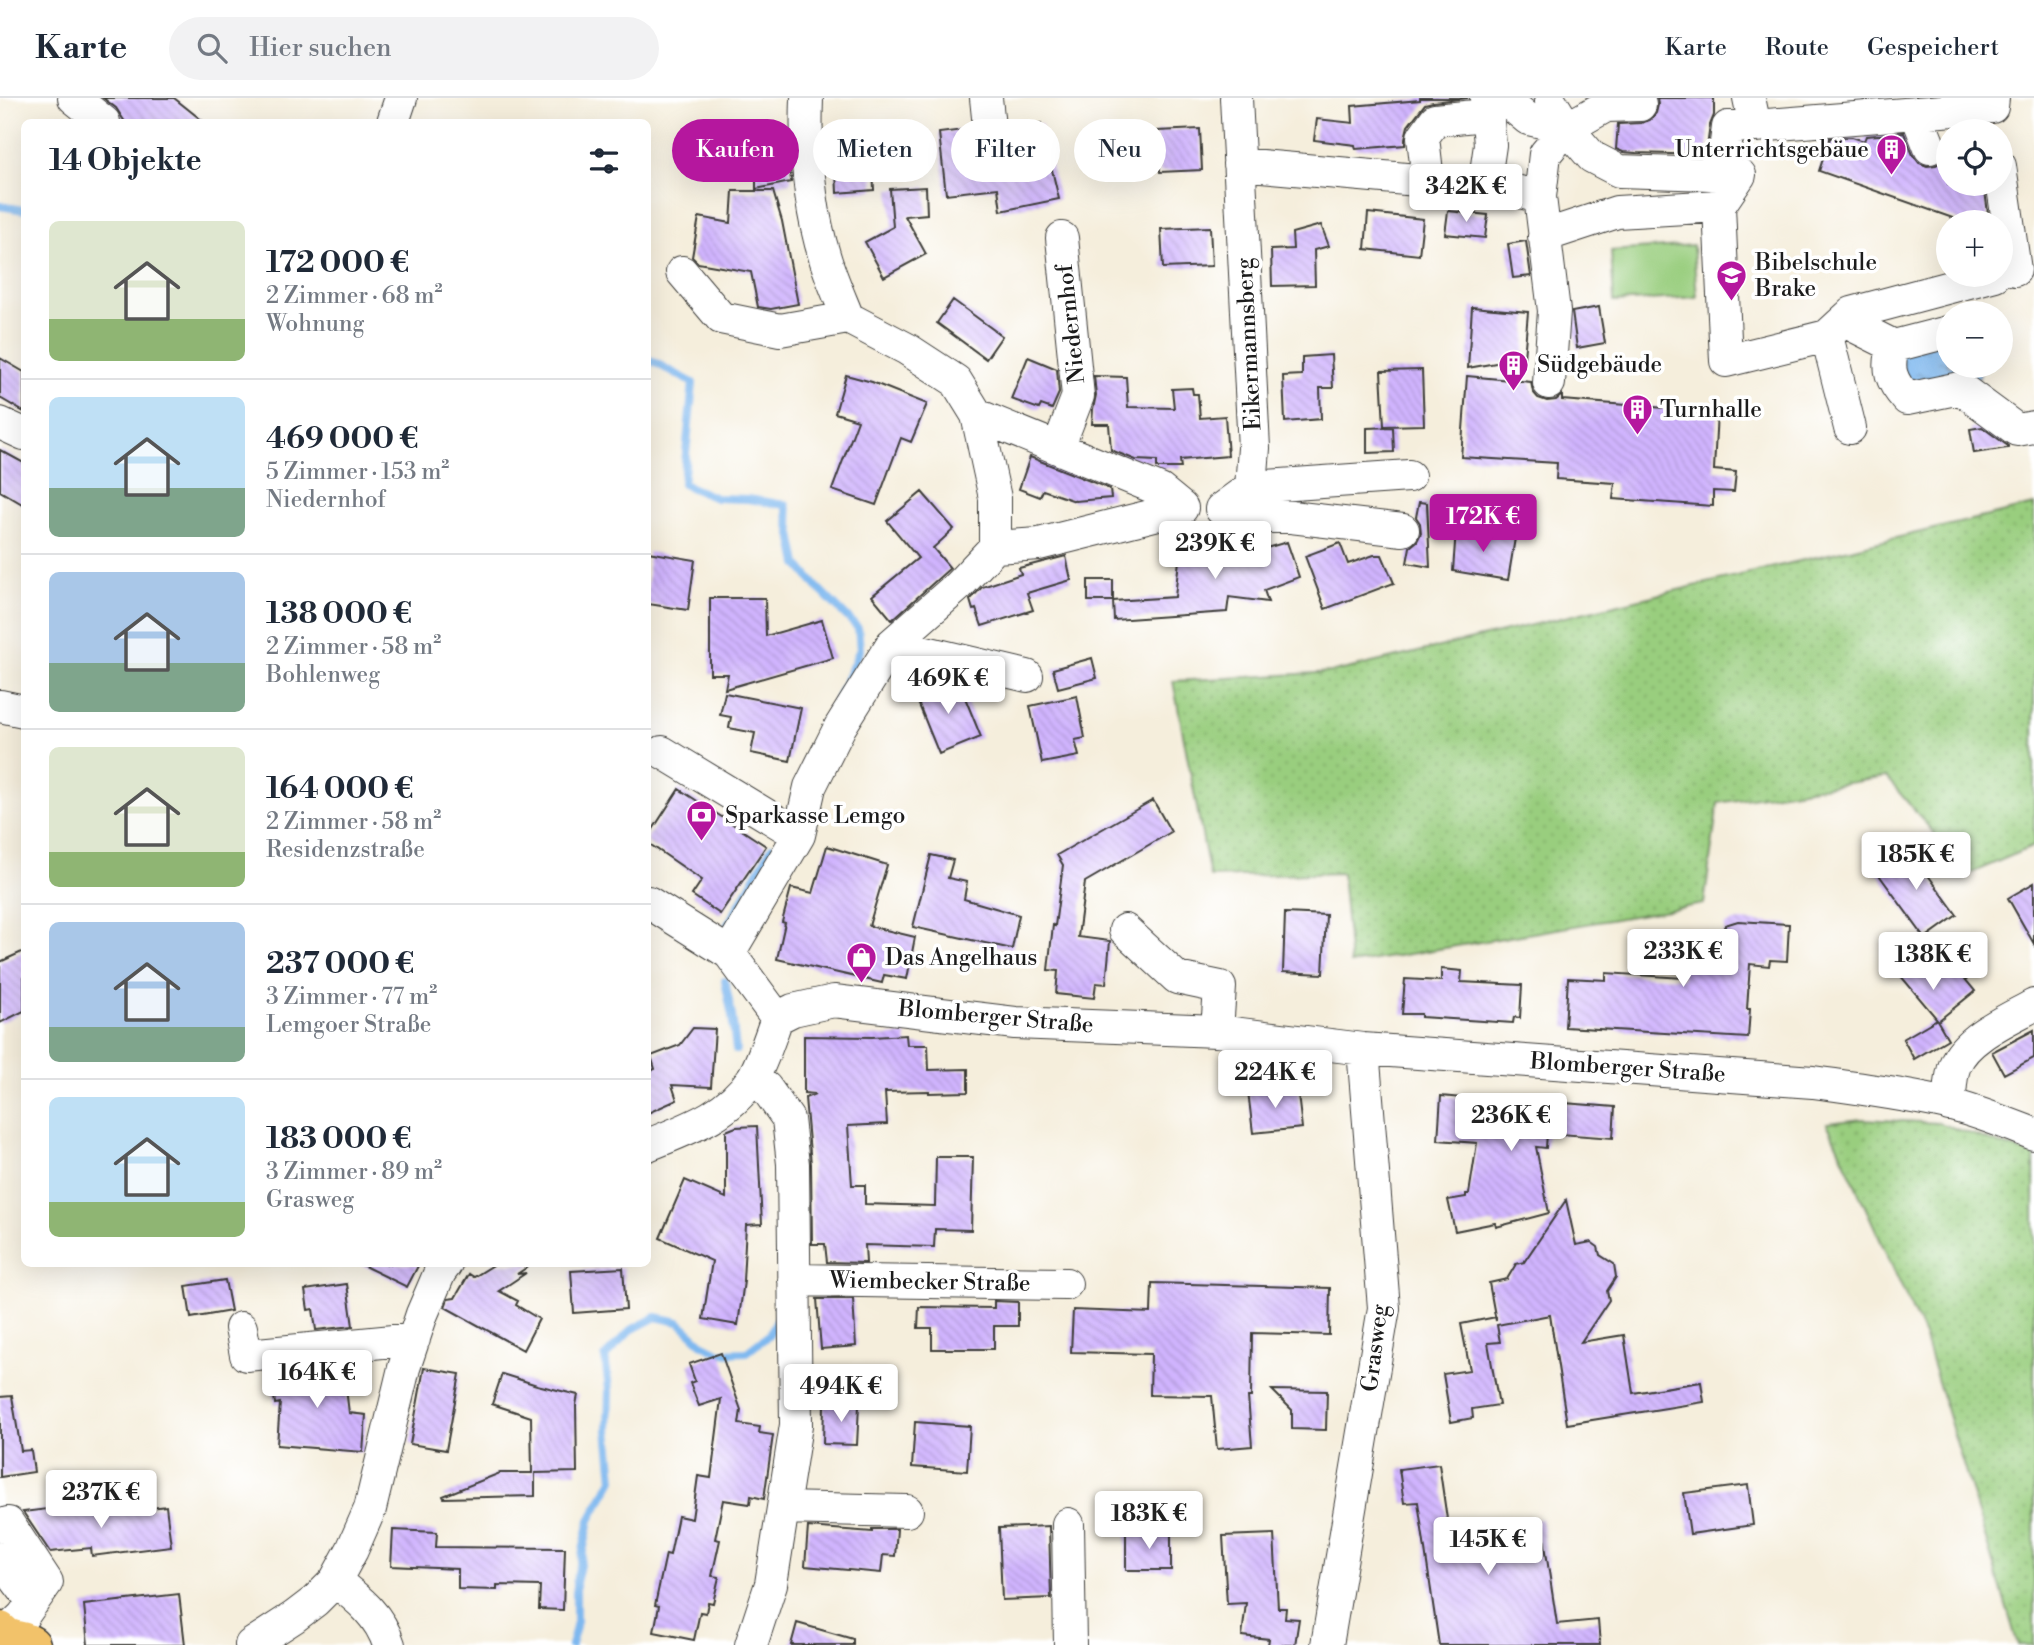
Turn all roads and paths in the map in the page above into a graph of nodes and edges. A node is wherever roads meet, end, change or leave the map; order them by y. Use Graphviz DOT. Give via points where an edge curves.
graph roads {
  1 [pos="74,98"];
  2 [pos="401,98"];
  3 [pos="807,98"];
  4 [pos="1236,98"];
  5 [pos="1503,98"];
  6 [pos="1640,105"];
  7 [pos="1480,107"];
  8 [pos="1993,112"];
  9 [pos="1916,113"];
  10 [pos="1559,115"];
  11 [pos="1740,116"];
  12 [pos="100,119"];
  13 [pos="394,119"];
  14 [pos="1930,148"];
  15 [pos="1239,164"];
  16 [pos="1619,171"];
  17 [pos="1722,174"];
  18 [pos="1428,181"];
  19 [pos="1494,187"];
  20 [pos="1540,197"];
  21 [pos="1719,206"];
  22 [pos="1617,212"];
  23 [pos="1544,236"];
  24 [pos="1062,238"];
  25 [pos="682,272"];
  26 [pos="1950,287"];
  27 [pos="1852,313"];
  28 [pos="848,318"];
  29 [pos="1936,335"];
  30 [pos="1827,336"];
  31 [pos="1895,346"];
  32 [pos="1549,383"];
  33 [pos="977,415"];
  34 [pos="0,423"];
  35 [pos="1850,428"];
  36 [pos="2034,428"];
  37 [pos="21,433"];
  38 [pos="1058,448"];
  39 [pos="1409,476"];
  40 [pos="1251,487"];
  41 [pos="1182,508"];
  42 [pos="1221,509"];
  43 [pos="1403,530"];
  44 [pos="995,547"];
  45 [pos="892,644"];
  46 [pos="1027,676"];
  47 [pos="0,706"];
  48 [pos="21,710"];
  49 [pos="662,752"];
  50 [pos="799,835"];
  51 [pos="651,904"];
  52 [pos="1125,930"];
  53 [pos="729,953"];
  54 [pos="2034,1004"];
  55 [pos="777,1018"];
  56 [pos="1217,1031"];
  57 [pos="1363,1049"];
  58 [pos="753,1078"];
  59 [pos="1949,1105"];
  60 [pos="2034,1134"];
  61 [pos="651,1144"];
  62 [pos="443,1267"];
  63 [pos="794,1280"];
  64 [pos="1066,1284"];
  65 [pos="241,1328"];
  66 [pos="414,1339"];
  67 [pos="783,1508"];
  68 [pos="907,1511"];
  69 [pos="1068,1524"];
  70 [pos="0,1526"];
  71 [pos="0,1558"];
  72 [pos="335,1581"];
  73 [pos="33,1602"];
  74 [pos="12,1639"];
  75 [pos="251,1645"];
  76 [pos="389,1645"];
  77 [pos="751,1645"];
  78 [pos="1070,1645"];
  79 [pos="1327,1645"];
  1 -- 12 [label="street"];
  2 -- 13 [label="street"];
  3 -- 28 [label="street" via="812,202 825,258"];
  4 -- 15 [label="street, Eikermannsberg"];
  5 -- 10 [label="street" via="1528,119"];
  6 -- 10 [label="street"];
  7 -- 18 [label="street" via="1435,120 1423,137"];
  7 -- 19 [label="street"];
  8 -- 9 [label="street"];
  9 -- 11 [label="street"];
  9 -- 14 [label="street"];
  10 -- 16 [label="street" via="1592,157"];
  10 -- 20 [label="street" via="1545,154"];
  11 -- 17 [label="street"];
  15 -- 18 [label="street"];
  15 -- 40 [label="street, Eikermannsberg" via="1254,448"];
  16 -- 17 [label="street"];
  16 -- 22 [label="street"];
  17 -- 21 [label="street" via="1740,175"];
  18 -- 19 [label="street"];
  19 -- 20 [label="street"];
  20 -- 23 [label="street"];
  21 -- 22 [label="street"];
  21 -- 30 [label="street" via="1726,361"];
  22 -- 23 [label="street"];
  23 -- 32 [label="street" via="1554,312"];
  24 -- 38 [label="street, Niedernhof" via="1078,396"];
  25 -- 28 [label="street" via="721,318 780,330"];
  26 -- 27 [label="street"];
  27 -- 30 [label="street"];
  27 -- 31 [label="street" via="1856,327"];
  28 -- 33 [label="street" via="956,381"];
  29 -- 31 [label="street"];
  30 -- 35 [label="street"];
  31 -- 36 [label="street" via="1889,362 1895,386 1907,398 1960,388 2017,430"];
  33 -- 38 [label="street"];
  33 -- 44 [label="street" via="995,498"];
  34 -- 37 [label="street"];
  38 -- 41 [label="street" via="1160,490"];
  39 -- 40 [label="street"];
  40 -- 42 [label="street"];
  41 -- 42 [label="street"];
  41 -- 44 [label="street" via="1039,544"];
  42 -- 43 [label="street" via="1232,517 1291,517"];
  44 -- 45 [label="street"];
  45 -- 46 [label="street"];
  45 -- 50 [label="street" via="840,727 810,787"];
  47 -- 48 [label="street"];
  49 -- 50 [label="street"];
  50 -- 53 [label="street"];
  51 -- 53 [label="street"];
  52 -- 56 [label="street" via="1177,978 1220,987"];
  53 -- 55 [label="street"];
  54 -- 59 [label="street" via="1965,1049 1954,1066"];
  55 -- 56 [label="street, Blomberger Straße" via="834,1001 1015,1023"];
  55 -- 58 [label="street"];
  56 -- 57 [label="street, Blomberger Straße"];
  57 -- 59 [label="street, Blomberger Straße" via="1813,1082"];
  57 -- 79 [label="street, Grasweg" via="1384,1308"];
  58 -- 61 [label="street" via="701,1124"];
  58 -- 63 [label="street" via="788,1119"];
  59 -- 60 [label="street, Blomberger Straße"];
  62 -- 66 [label="street"];
  63 -- 64 [label="street, Wiembecker Straße"];
  63 -- 67 [label="street" via="796,1425"];
  65 -- 66 [label="street" via="246,1355"];
  66 -- 72 [label="street" via="370,1509"];
  67 -- 68 [label="street"];
  67 -- 77 [label="street" via="771,1584"];
  69 -- 78 [label="street"];
  70 -- 73 [label="street" via="9,1523 47,1582"];
  71 -- 73 [label="street"];
  72 -- 75 [label="street" via="294,1617"];
  72 -- 76 [label="street" via="373,1614"];
  73 -- 74 [label="street"];
}
